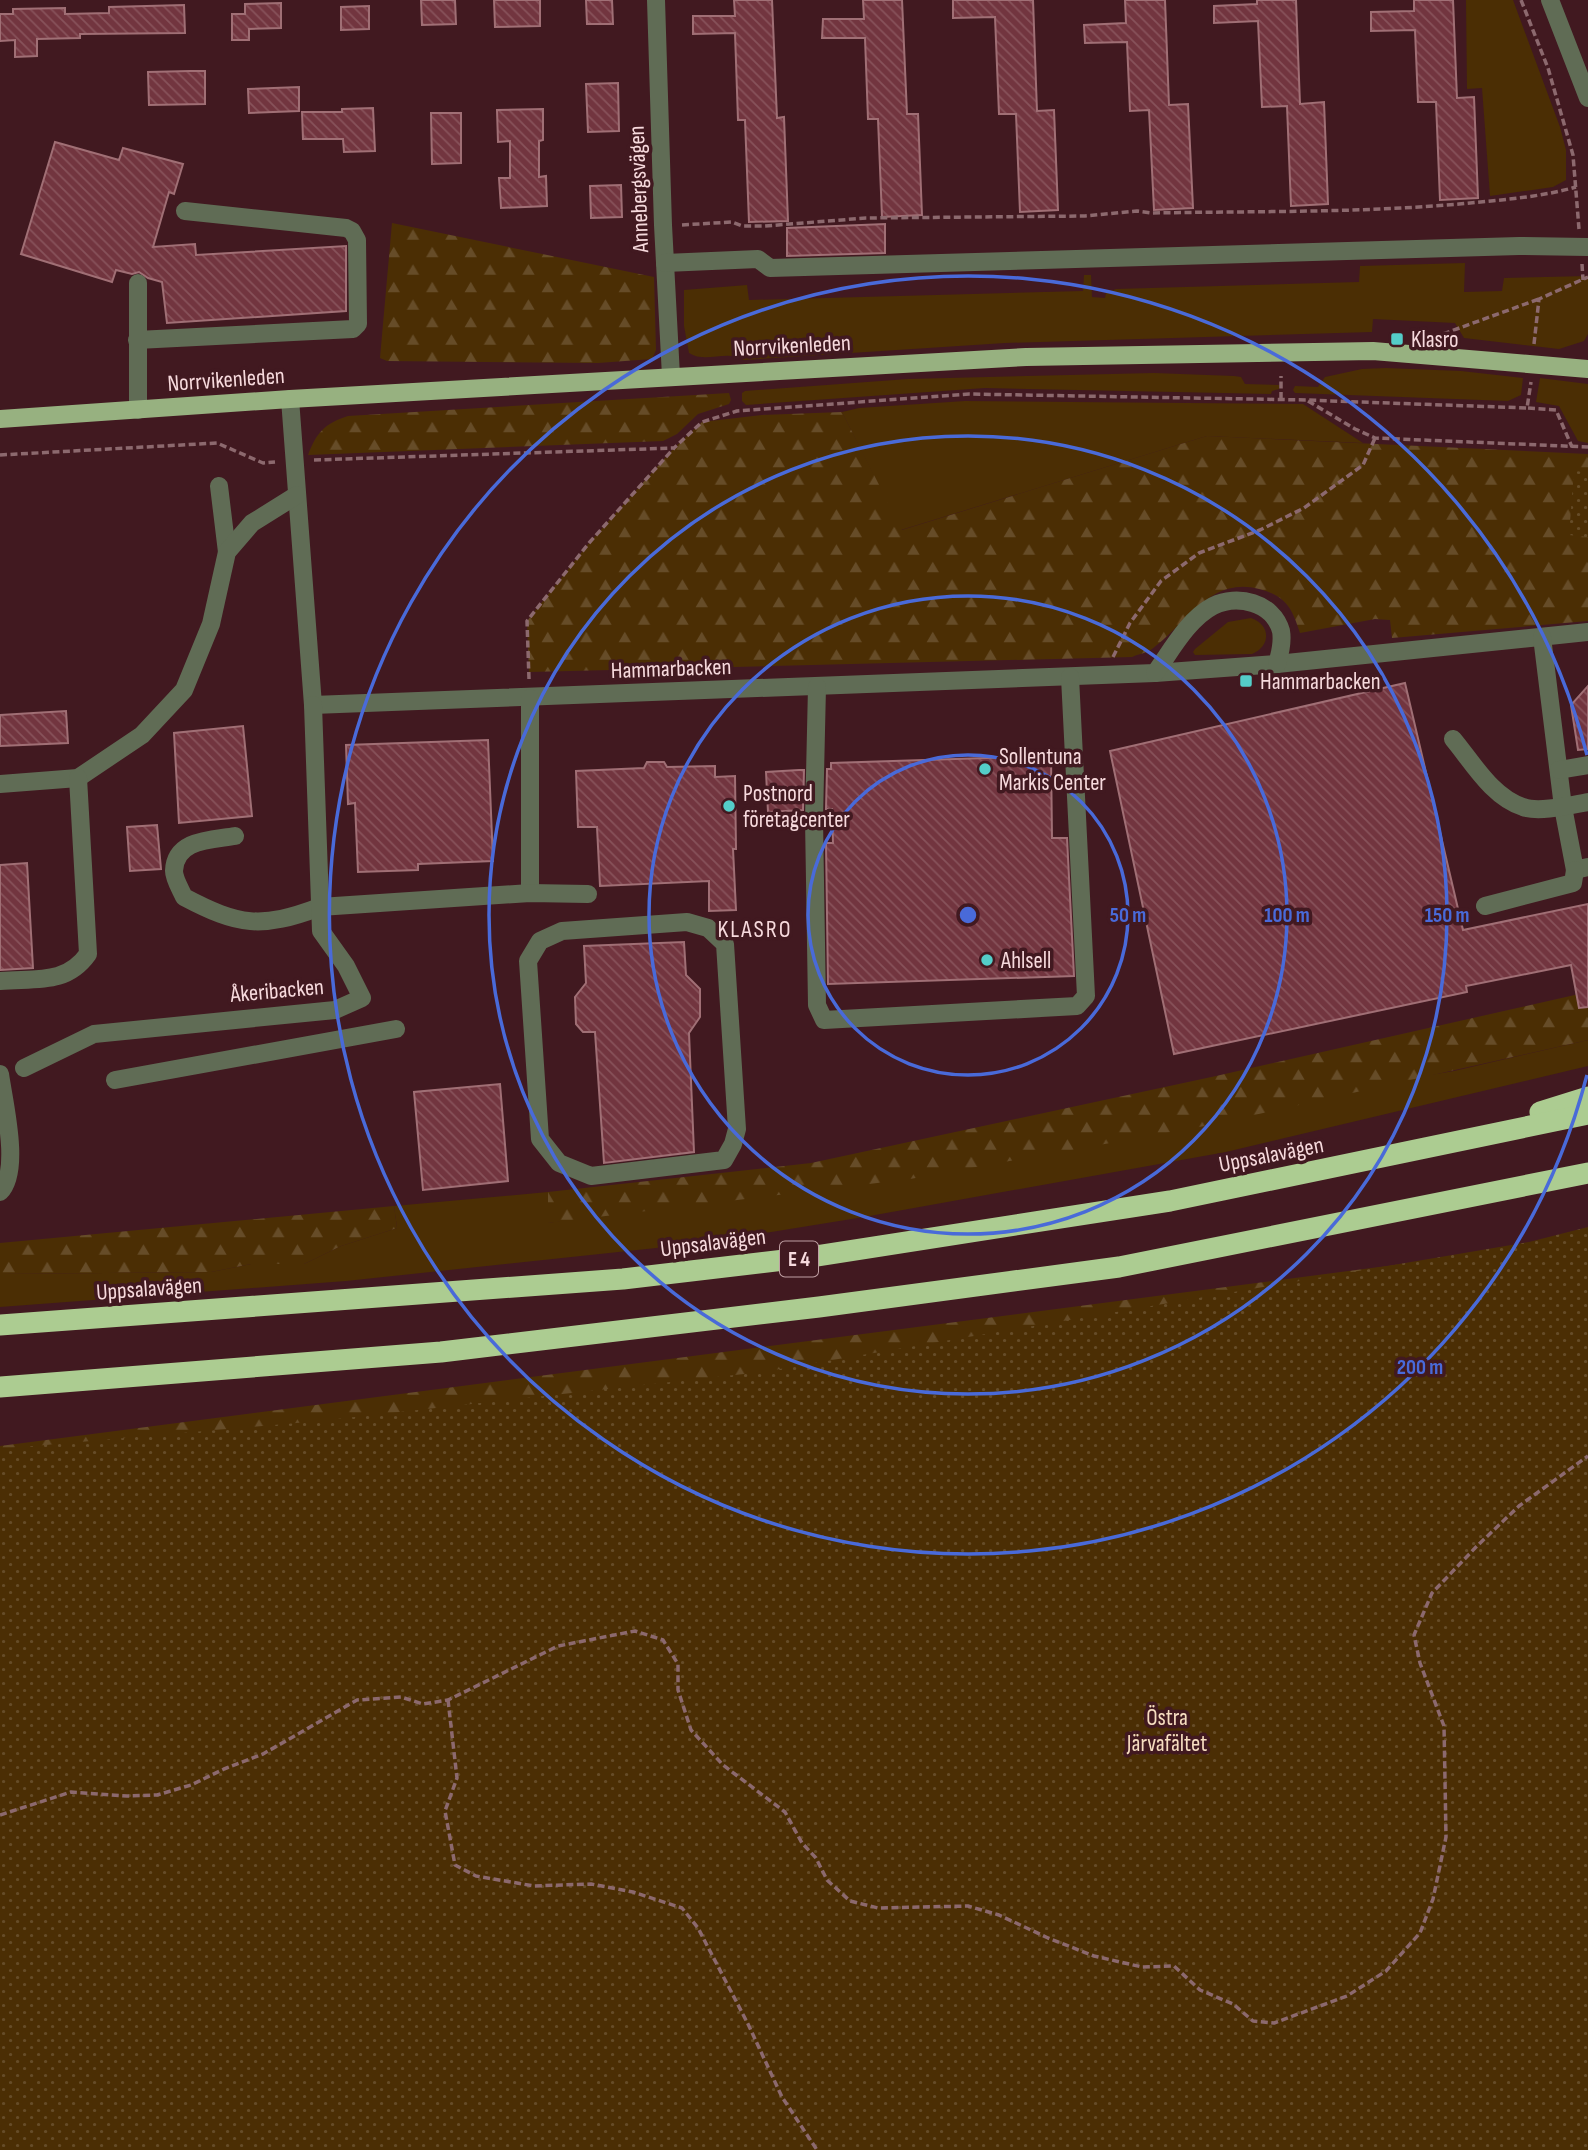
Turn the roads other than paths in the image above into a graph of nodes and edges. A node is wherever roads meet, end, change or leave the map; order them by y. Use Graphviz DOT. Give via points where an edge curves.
graph roads {
  1 [pos="656,0"];
  2 [pos="1550,0"];
  3 [pos="1588,98"];
  4 [pos="185,211"];
  5 [pos="1584,247"];
  6 [pos="665,263"];
  7 [pos="138,283"];
  8 [pos="137,340"];
  9 [pos="1588,369"];
  10 [pos="671,376"];
  11 [pos="290,399"];
  12 [pos="138,410"];
  13 [pos="0,419"];
  14 [pos="219,486"];
  15 [pos="297,495"];
  16 [pos="227,552"];
  17 [pos="1588,632"];
  18 [pos="1542,637"];
  19 [pos="1277,664"];
  20 [pos="1155,673"];
  21 [pos="1070,677"];
  22 [pos="817,687"];
  23 [pos="530,698"];
  24 [pos="313,705"];
  25 [pos="1453,739"];
  26 [pos="1588,765"];
  27 [pos="1559,770"];
  28 [pos="78,778"];
  29 [pos="0,784"];
  30 [pos="1588,802"];
  31 [pos="1563,807"];
  32 [pos="235,836"];
  33 [pos="1581,868"];
  34 [pos="530,893"];
  35 [pos="587,894"];
  36 [pos="1485,906"];
  37 [pos="320,907"];
  38 [pos="0,981"];
  39 [pos="396,1029"];
  40 [pos="534,1046"];
  41 [pos="24,1068"];
  42 [pos="0,1074"];
  43 [pos="115,1080"];
  44 [pos="1588,1097"];
  45 [pos="1588,1114"];
  46 [pos="1393,1156"];
  47 [pos="1588,1173"];
  48 [pos="0,1192"];
  49 [pos="0,1325"];
  50 [pos="0,1388"];
  1 -- 6 [label="street, Annebergsvägen"];
  2 -- 3 [label="street"];
  4 -- 8 [label="street" via="352,231 357,240 358,324 353,329"];
  5 -- 6 [label="street" via="771,268 758,259"];
  6 -- 10 [label="street, Annebergsvägen"];
  7 -- 8 [label="street"];
  8 -- 12 [label="street"];
  9 -- 10 [label="main road, Norrvikenleden" via="1373,351 1026,357"];
  10 -- 11 [label="main road, Norrvikenleden"];
  11 -- 12 [label="main road, Norrvikenleden"];
  11 -- 15 [label="street"];
  12 -- 13 [label="main road, Norrvikenleden"];
  14 -- 16 [label="street"];
  15 -- 16 [label="street" via="252,523"];
  15 -- 24 [label="street"];
  16 -- 28 [label="street" via="211,624 184,690 142,734"];
  17 -- 18 [label="street, Hammarbacken"];
  18 -- 19 [label="street, Hammarbacken"];
  18 -- 27 [label="street"];
  19 -- 20 [label="street, Hammarbacken"];
  19 -- 20 [label="street" via="1281,631 1273,616 1260,606 1238,600 1211,607 1195,620"];
  20 -- 21 [label="street, Hammarbacken"];
  21 -- 22 [label="street, Hammarbacken"];
  21 -- 22 [label="street" via="1086,996 1077,1006 824,1020 817,1005"];
  22 -- 23 [label="street, Hammarbacken"];
  23 -- 24 [label="street, Hammarbacken"];
  23 -- 34 [label="street"];
  24 -- 37 [label="street, Åkeribacken"];
  25 -- 31 [label="street" via="1500,795 1525,808"];
  26 -- 27 [label="street"];
  27 -- 31 [label="street"];
  28 -- 29 [label="street"];
  28 -- 38 [label="street" via="88,954 65,976"];
  30 -- 31 [label="street"];
  31 -- 33 [label="street"];
  32 -- 37 [label="street" via="191,844 178,856 174,873 184,897 215,913 259,924"];
  33 -- 36 [label="street" via="1573,883"];
  34 -- 35 [label="street"];
  34 -- 37 [label="street"];
  37 -- 41 [label="street, Åkeribacken" via="321,931 362,998 335,1010 94,1034"];
  39 -- 43 [label="street"];
  40 -- 40 [label="street" via="540,1139 559,1163 591,1176 724,1160 733,1144 737,1129 725,944 708,928 687,922 562,931 540,942 528,961"];
  42 -- 48 [label="street" via="11,1157 6,1185"];
  44 -- 46 [label="highway"];
  45 -- 46 [label="highway, Uppsalavägen / E 4"];
  46 -- 49 [label="highway, Uppsalavägen / E 4" via="1170,1201 810,1257 623,1279"];
  47 -- 50 [label="highway, E 4" via="1119,1267 441,1352"];
}
